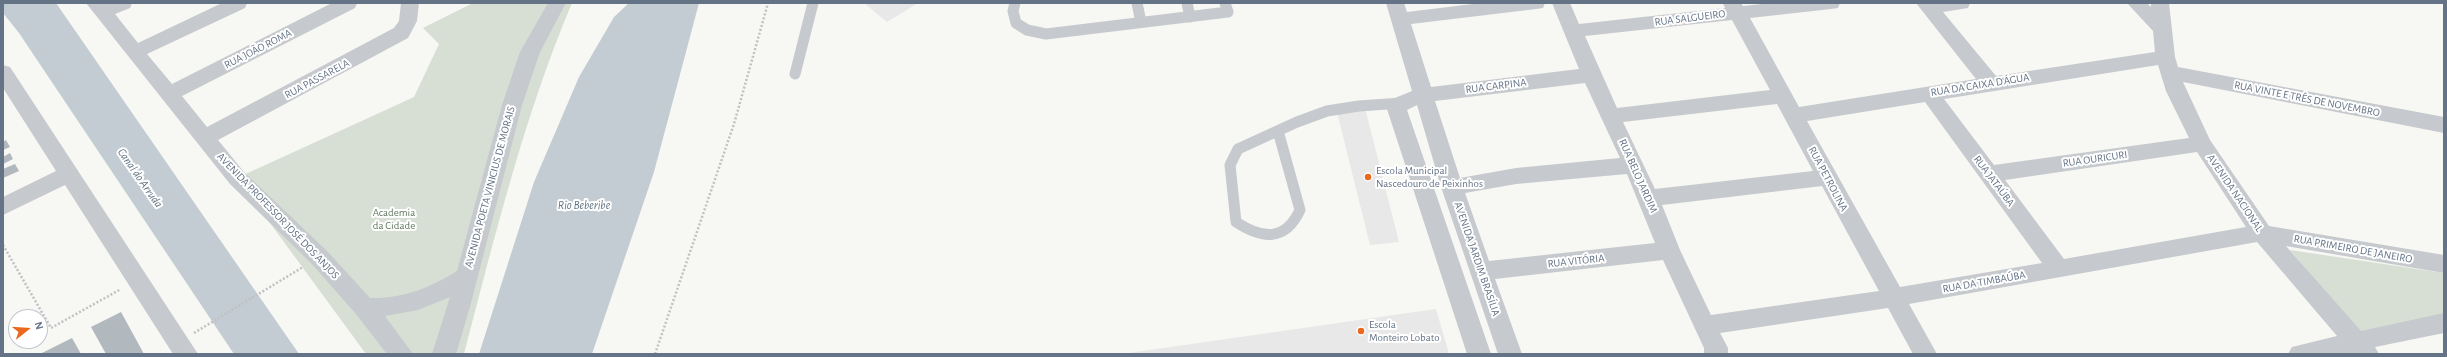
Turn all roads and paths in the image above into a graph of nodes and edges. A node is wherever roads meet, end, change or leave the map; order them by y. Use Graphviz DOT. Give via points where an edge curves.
graph roads {
  1 [pos="123,3"];
  2 [pos="238,3"];
  3 [pos="348,3"];
  4 [pos="410,3"];
  5 [pos="557,3"];
  6 [pos="768,3"];
  7 [pos="813,3"];
  8 [pos="1014,3"];
  9 [pos="1137,3"];
  10 [pos="1188,3"];
  11 [pos="1225,3"];
  12 [pos="1536,3"];
  13 [pos="1561,3"];
  14 [pos="1831,3"];
  15 [pos="1961,3"];
  16 [pos="2136,3"];
  17 [pos="2160,3"];
  18 [pos="1927,5"];
  19 [pos="99,8"];
  20 [pos="1734,8"];
  21 [pos="1397,11"];
  22 [pos="1190,17"];
  23 [pos="1141,22"];
  24 [pos="2163,30"];
  25 [pos="1574,31"];
  26 [pos="135,52"];
  27 [pos="2168,65"];
  28 [pos="3,72"];
  29 [pos="795,74"];
  30 [pos="1591,75"];
  31 [pos="1990,83"];
  32 [pos="1929,93"];
  33 [pos="168,94"];
  34 [pos="1423,95"];
  35 [pos="1784,96"];
  36 [pos="1402,103"];
  37 [pos="1795,115"];
  38 [pos="1612,116"];
  39 [pos="2444,125"];
  40 [pos="1278,130"];
  41 [pos="204,138"];
  42 [pos="2202,144"];
  43 [pos="1634,165"];
  44 [pos="69,174"];
  45 [pos="1989,174"];
  46 [pos="1827,177"];
  47 [pos="1452,187"];
  48 [pos="1649,198"];
  49 [pos="3,207"];
  50 [pos="2262,233"];
  51 [pos="3,245"];
  52 [pos="1669,250"];
  53 [pos="319,257"];
  54 [pos="2444,264"];
  55 [pos="2058,268"];
  56 [pos="1482,271"];
  57 [pos="467,276"];
  58 [pos="138,280"];
  59 [pos="1893,298"];
  60 [pos="364,307"];
  61 [pos="2444,323"];
  62 [pos="206,325"];
  63 [pos="1706,325"];
  64 [pos="2362,348"];
  65 [pos="1716,351"];
  66 [pos="186,354"];
  67 [pos="401,354"];
  68 [pos="444,354"];
  69 [pos="655,354"];
  70 [pos="1479,354"];
  71 [pos="1510,354"];
  72 [pos="1925,354"];
  73 [pos="2300,354"];
  1 -- 19 [label="street"];
  2 -- 26 [label="street"];
  3 -- 33 [label="street, RUA JOÃO ROMA"];
  4 -- 41 [label="street, RUA PASSARELA" via="408,21 402,34"];
  5 -- 57 [label="street, AVENIDA POETA VINICIUS DE MORAIS" via="530,52 519,85 494,167"];
  6 -- 69 [label="path" via="734,124"];
  7 -- 29 [label="lane"];
  8 -- 23 [label="lane" via="1016,23 1028,30 1046,34"];
  9 -- 23 [label="lane"];
  10 -- 22 [label="lane"];
  11 -- 22 [label="lane" via="1228,12"];
  12 -- 21 [label="street"];
  13 -- 25 [label="street, RUA BELO JARDIM"];
  14 -- 20 [label="street, RUA SALGUEIRO"];
  15 -- 18 [label="street"];
  16 -- 24 [label="street"];
  17 -- 24 [label="street, AVENIDA NACIONAL"];
  18 -- 31 [label="street"];
  19 -- 26 [label="street, AVENIDA PROFESSOR JOSÉ DOS ANJOS"];
  20 -- 25 [label="street, RUA SALGUEIRO"];
  20 -- 35 [label="street, RUA PETROLINA"];
  21 -- 34 [label="street, AVENIDA JARDIM BRASÍLIA"];
  22 -- 23 [label="lane"];
  24 -- 27 [label="street, AVENIDA NACIONAL"];
  25 -- 30 [label="street, RUA BELO JARDIM"];
  26 -- 33 [label="street, AVENIDA PROFESSOR JOSÉ DOS ANJOS"];
  27 -- 31 [label="street, RUA DA CAIXA D'ÁGUA"];
  27 -- 39 [label="street, RUA VINTE E TRÊS DE NOVEMBRO"];
  27 -- 42 [label="street, AVENIDA NACIONAL" via="2176,91"];
  28 -- 44 [label="street"];
  30 -- 34 [label="street, RUA CARPINA"];
  30 -- 38 [label="street, RUA BELO JARDIM"];
  31 -- 32 [label="street, RUA DA CAIXA D'ÁGUA"];
  32 -- 37 [label="street, RUA DA CAIXA D'ÁGUA"];
  32 -- 45 [label="street, RUA JATAÚBA"];
  33 -- 41 [label="street, AVENIDA PROFESSOR JOSÉ DOS ANJOS"];
  34 -- 36 [label="street, RUA CARPINA"];
  34 -- 47 [label="street, AVENIDA JARDIM BRASÍLIA"];
  35 -- 37 [label="street, RUA PETROLINA"];
  35 -- 38 [label="street"];
  36 -- 40 [label="lane" via="1352,106 1317,114"];
  36 -- 70 [label="street" via="1397,112"];
  37 -- 46 [label="street, RUA PETROLINA"];
  38 -- 43 [label="street, RUA BELO JARDIM"];
  40 -- 40 [label="lane" via="1238,149 1230,165 1236,222 1254,234 1273,235 1294,223 1300,210"];
  41 -- 53 [label="street, AVENIDA PROFESSOR JOSÉ DOS ANJOS" via="237,178"];
  42 -- 45 [label="street, RUA OURICURI"];
  42 -- 50 [label="street, AVENIDA NACIONAL"];
  43 -- 47 [label="street" via="1516,176"];
  43 -- 48 [label="street, RUA BELO JARDIM"];
  44 -- 49 [label="street"];
  44 -- 58 [label="street"];
  45 -- 55 [label="street, RUA JATAÚBA"];
  46 -- 48 [label="street"];
  46 -- 59 [label="street, RUA PETROLINA"];
  47 -- 56 [label="street, AVENIDA JARDIM BRASÍLIA"];
  48 -- 52 [label="street, RUA BELO JARDIM"];
  50 -- 54 [label="street, RUA PRIMEIRO DE JANEIRO"];
  50 -- 55 [label="street, RUA DA TIMBAÚBA"];
  50 -- 64 [label="street, AVENIDA NACIONAL"];
  51 -- 58 [label="path" via="51,328"];
  52 -- 56 [label="street, RUA VITÓRIA"];
  52 -- 63 [label="street, RUA BELO JARDIM"];
  53 -- 60 [label="street, AVENIDA PROFESSOR JOSÉ DOS ANJOS"];
  53 -- 62 [label="path"];
  55 -- 59 [label="street, RUA DA TIMBAÚBA"];
  56 -- 71 [label="street, AVENIDA JARDIM BRASÍLIA"];
  57 -- 60 [label="street" via="447,290 430,297 378,308"];
  57 -- 68 [label="street, AVENIDA POETA VINICIUS DE MORAIS"];
  58 -- 66 [label="street"];
  59 -- 63 [label="street, RUA DA TIMBAÚBA"];
  59 -- 72 [label="street, RUA PETROLINA"];
  60 -- 67 [label="street, AVENIDA PROFESSOR JOSÉ DOS ANJOS"];
  61 -- 64 [label="street"];
  63 -- 65 [label="street, RUA BELO JARDIM"];
  64 -- 73 [label="street"];
}
